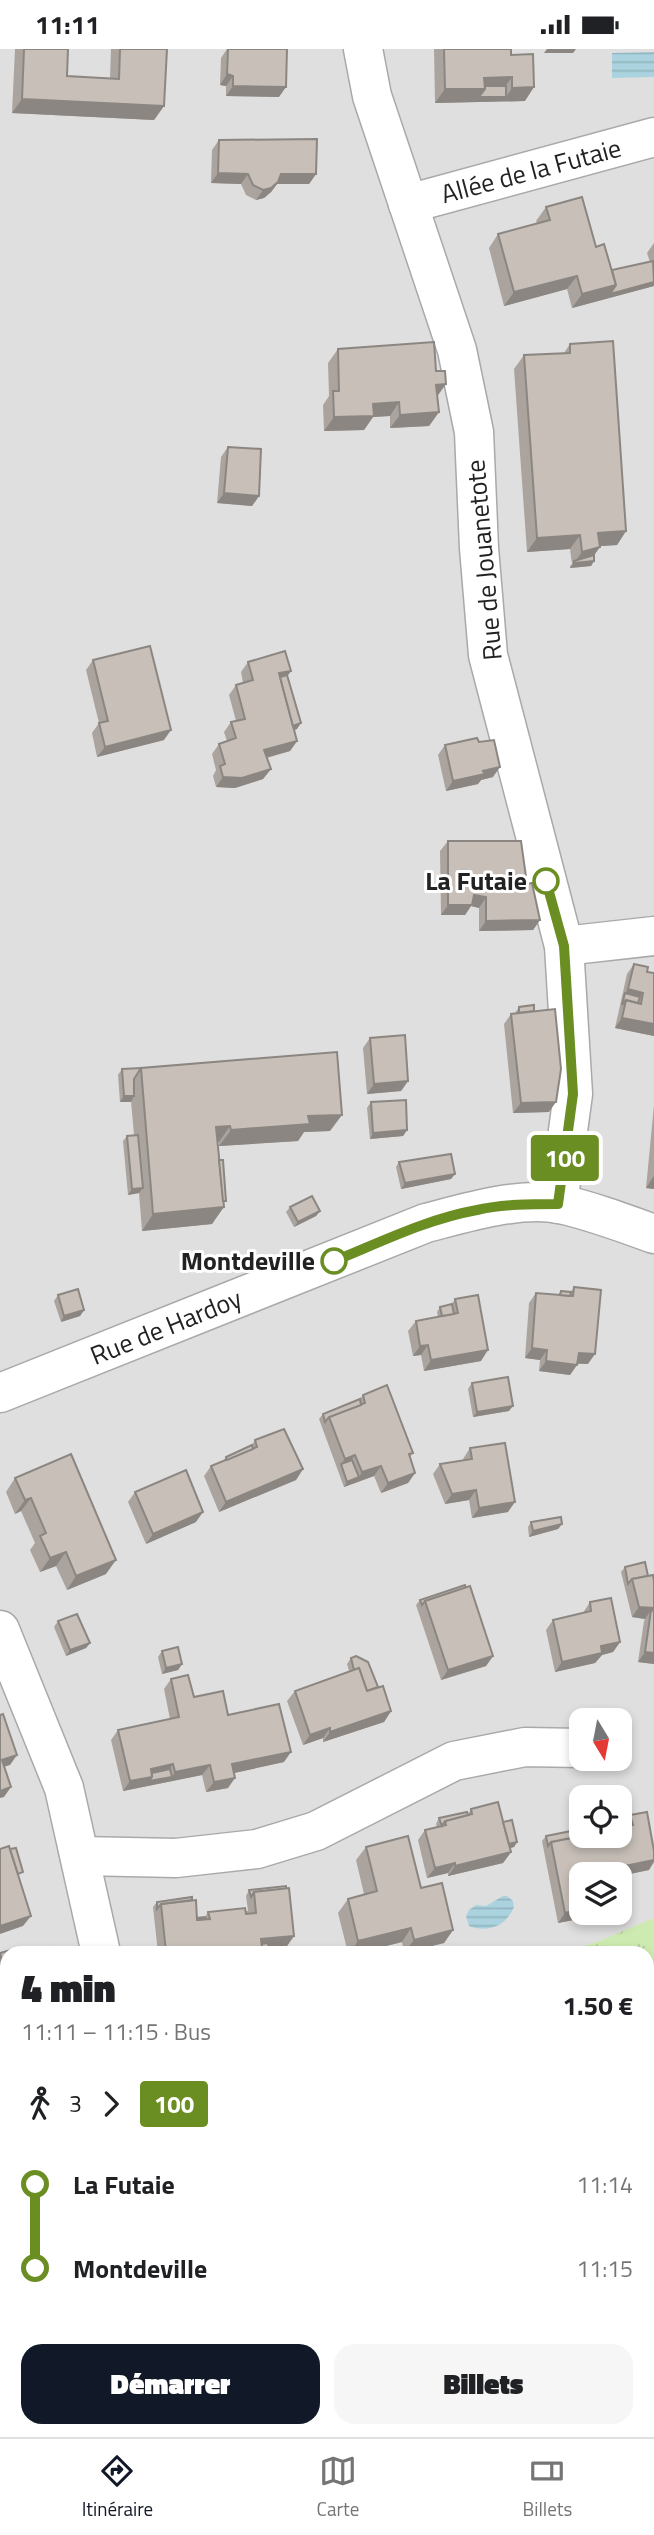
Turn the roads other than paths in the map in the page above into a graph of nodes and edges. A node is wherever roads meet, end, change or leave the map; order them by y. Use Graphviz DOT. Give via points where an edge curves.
graph roads {
  1 [pos="363,49"];
  2 [pos="654,137"];
  3 [pos="408,204"];
  4 [pos="654,936"];
  5 [pos="564,946"];
  6 [pos="558,1204"];
  7 [pos="654,1234"];
  8 [pos="0,1393"];
  9 [pos="0,1630"];
  10 [pos="569,1748"];
  11 [pos="80,1856"];
  12 [pos="99,1946"];
  1 -- 3 [label="street, Rue de Jouanetote" via="372,96"];
  2 -- 3 [label="street, Allée de la Futaie"];
  3 -- 5 [label="street, Rue de Jouanetote" via="457,350 474,432 488,655"];
  4 -- 5 [label="street"];
  5 -- 6 [label="street, Rue de Jouanetote" via="573,1094"];
  6 -- 7 [label="street, Rue de Hardoy"];
  6 -- 8 [label="street, Rue de Hardoy" via="494,1207 426,1223"];
  9 -- 11 [label="street" via="64,1788"];
  10 -- 11 [label="street" via="525,1747 454,1761 316,1831 257,1849 176,1858"];
  11 -- 12 [label="street"];
}
